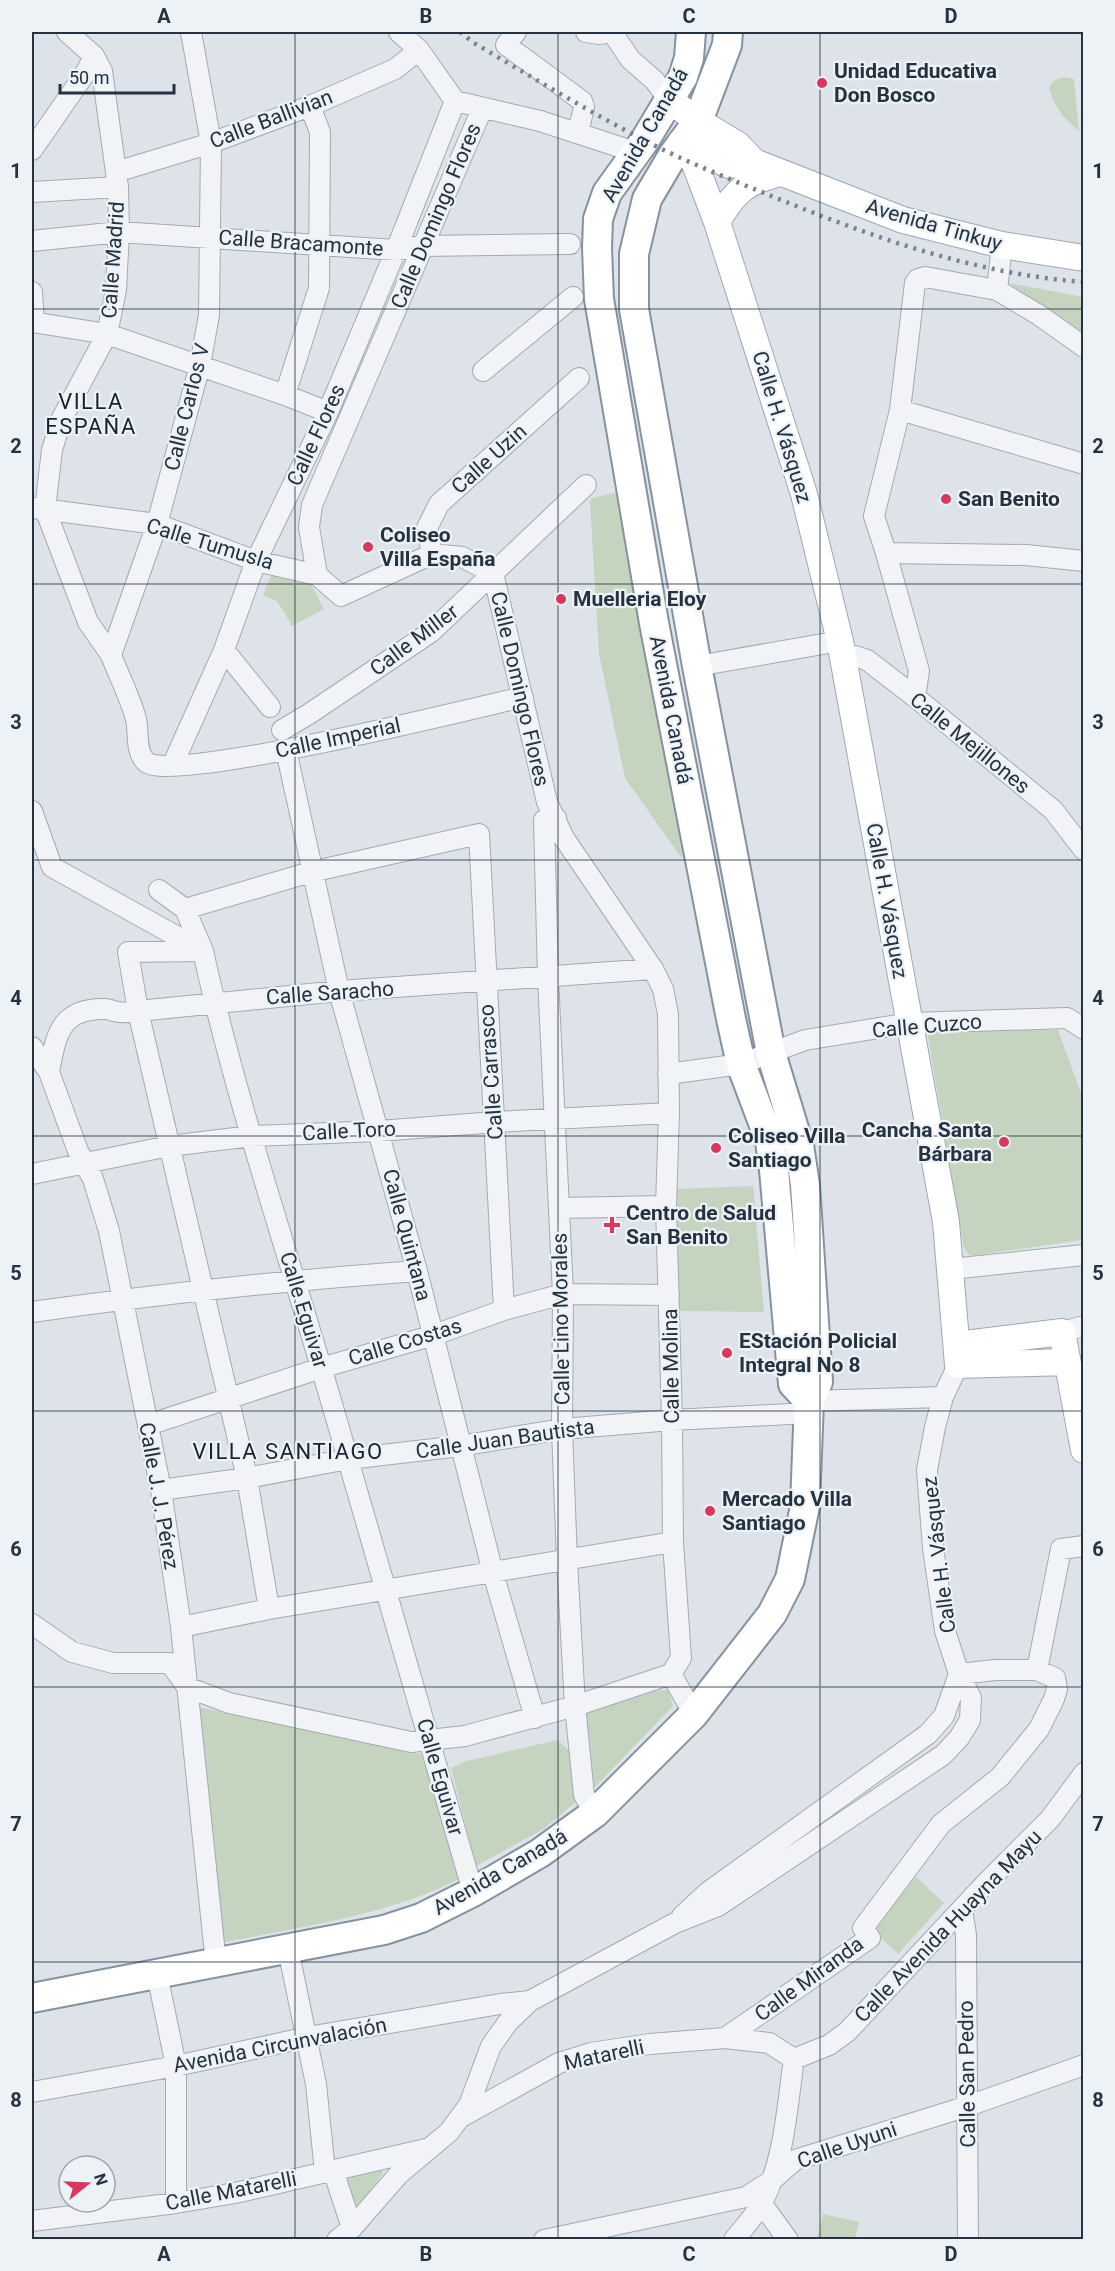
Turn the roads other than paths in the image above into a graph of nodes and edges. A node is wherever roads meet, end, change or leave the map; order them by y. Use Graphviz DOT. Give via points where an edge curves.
graph roads {
  1 [pos="67,32"];
  2 [pos="191,32"];
  3 [pos="399,32"];
  4 [pos="516,32"];
  5 [pos="586,32"];
  6 [pos="612,32"];
  7 [pos="691,32"];
  8 [pos="728,32"];
  9 [pos="419,50"];
  10 [pos="93,56"];
  11 [pos="668,99"];
  12 [pos="455,101"];
  13 [pos="310,106"];
  14 [pos="482,109"];
  15 [pos="651,127"];
  16 [pos="690,132"];
  17 [pos="578,133"];
  18 [pos="34,141"];
  19 [pos="211,143"];
  20 [pos="635,152"];
  21 [pos="780,173"];
  22 [pos="117,180"];
  23 [pos="613,184"];
  24 [pos="32,192"];
  25 [pos="647,199"];
  26 [pos="717,222"];
  27 [pos="119,232"];
  28 [pos="211,236"];
  29 [pos="32,241"];
  30 [pos="320,244"];
  31 [pos="570,244"];
  32 [pos="423,246"];
  33 [pos="1002,246"];
  34 [pos="396,250"];
  35 [pos="1083,258"];
  36 [pos="997,290"];
  37 [pos="32,292"];
  38 [pos="573,297"];
  39 [pos="33,322"];
  40 [pos="107,334"];
  41 [pos="1083,347"];
  42 [pos="200,365"];
  43 [pos="483,371"];
  44 [pos="579,378"];
  45 [pos="285,395"];
  46 [pos="900,410"];
  47 [pos="328,412"];
  48 [pos="1083,466"];
  49 [pos="586,485"];
  50 [pos="38,509"];
  51 [pos="157,524"];
  52 [pos="886,553"];
  53 [pos="432,554"];
  54 [pos="256,561"];
  55 [pos="1083,561"];
  56 [pos="493,573"];
  57 [pos="317,575"];
  58 [pos="224,650"];
  59 [pos="841,650"];
  60 [pos="111,655"];
  61 [pos="697,666"];
  62 [pos="523,697"];
  63 [pos="915,697"];
  64 [pos="270,707"];
  65 [pos="282,730"];
  66 [pos="286,750"];
  67 [pos="172,766"];
  68 [pos="32,811"];
  69 [pos="550,819"];
  70 [pos="1083,850"];
  71 [pos="311,872"];
  72 [pos="159,890"];
  73 [pos="185,909"];
  74 [pos="203,951"];
  75 [pos="652,969"];
  76 [pos="548,978"];
  77 [pos="485,982"];
  78 [pos="339,991"];
  79 [pos="214,1002"];
  80 [pos="138,1011"];
  81 [pos="910,1023"];
  82 [pos="1083,1029"];
  83 [pos="32,1047"];
  84 [pos="771,1053"];
  85 [pos="741,1064"];
  86 [pos="50,1071"];
  87 [pos="668,1074"];
  88 [pos="669,1113"];
  89 [pos="556,1119"];
  90 [pos="495,1122"];
  91 [pos="379,1131"];
  92 [pos="252,1136"];
  93 [pos="169,1146"];
  94 [pos="84,1163"];
  95 [pos="32,1174"];
  96 [pos="666,1206"];
  97 [pos="559,1208"];
  98 [pos="1083,1255"];
  99 [pos="951,1269"];
  100 [pos="417,1271"];
  101 [pos="295,1280"];
  102 [pos="205,1292"];
  103 [pos="563,1294"];
  104 [pos="669,1295"];
  105 [pos="121,1299"];
  106 [pos="504,1310"];
  107 [pos="32,1312"];
  108 [pos="1072,1329"];
  109 [pos="434,1335"];
  110 [pos="958,1355"];
  111 [pos="1067,1362"];
  112 [pos="321,1368"];
  113 [pos="943,1397"];
  114 [pos="229,1398"];
  115 [pos="809,1407"];
  116 [pos="672,1420"];
  117 [pos="147,1425"];
  118 [pos="562,1429"];
  119 [pos="460,1446"];
  120 [pos="1083,1450"];
  121 [pos="348,1459"];
  122 [pos="247,1478"];
  123 [pos="161,1490"];
  124 [pos="673,1542"];
  125 [pos="1083,1546"];
  126 [pos="567,1561"];
  127 [pos="494,1573"];
  128 [pos="387,1590"];
  129 [pos="269,1610"];
  130 [pos="32,1624"];
  131 [pos="181,1627"];
  132 [pos="676,1666"];
  133 [pos="1038,1670"];
  134 [pos="959,1674"];
  135 [pos="187,1687"];
  136 [pos="575,1706"];
  137 [pos="694,1714"];
  138 [pos="535,1718"];
  139 [pos="428,1740"];
  140 [pos="1083,1773"];
  141 [pos="595,1813"];
  142 [pos="473,1892"];
  143 [pos="962,1908"];
  144 [pos="288,1949"];
  145 [pos="216,1964"];
  146 [pos="157,1974"];
  147 [pos="32,1998"];
  148 [pos="530,2001"];
  149 [pos="308,2037"];
  150 [pos="725,2038"];
  151 [pos="794,2059"];
  152 [pos="1083,2065"];
  153 [pos="177,2066"];
  154 [pos="32,2092"];
  155 [pos="968,2106"];
  156 [pos="459,2118"];
  157 [pos="429,2149"];
  158 [pos="329,2171"];
  159 [pos="771,2181"];
  160 [pos="176,2204"];
  161 [pos="762,2204"];
  162 [pos="32,2221"];
  163 [pos="344,2234"];
  164 [pos="544,2240"];
  165 [pos="734,2240"];
  166 [pos="788,2240"];
  167 [pos="968,2240"];
  1 -- 10 [label="street, Calle Madrid"];
  2 -- 19 [label="street, Calle Carlos V"];
  3 -- 9 [label="street"];
  4 -- 17 [label="street" via="506,45 582,101"];
  5 -- 6 [label="street"];
  6 -- 11 [label="street"];
  7 -- 11 [label="highway, Avenida Canadá" via="683,77"];
  8 -- 16 [label="highway, Avenida Canadá" via="727,45"];
  9 -- 12 [label="street"];
  9 -- 13 [label="street, Calle Ballivian" via="395,69"];
  10 -- 18 [label="street" via="86,72"];
  10 -- 22 [label="street, Calle Madrid" via="102,70"];
  11 -- 15 [label="highway, Avenida Canadá"];
  11 -- 16 [label="main road, Avenida Tinkuy"];
  12 -- 14 [label="street"];
  12 -- 34 [label="street, Calle Flores"];
  13 -- 19 [label="street, Calle Ballivian"];
  13 -- 30 [label="street" via="320,132"];
  14 -- 17 [label="street"];
  14 -- 32 [label="street, Calle Domingo Flores"];
  15 -- 16 [label="main road, Avenida Tinkuy"];
  15 -- 20 [label="highway, Avenida Canadá"];
  16 -- 21 [label="main road, Avenida Tinkuy" via="738,145 754,162"];
  16 -- 25 [label="highway, Avenida Canadá"];
  16 -- 26 [label="main road, Calle H. Vásquez" via="695,164"];
  17 -- 20 [label="street"];
  19 -- 22 [label="street, Calle Ballivian"];
  19 -- 28 [label="street, Calle Carlos V"];
  20 -- 23 [label="highway, Avenida Canadá"];
  21 -- 26 [label="main road" via="746,185"];
  21 -- 33 [label="main road, Avenida Tinkuy" via="903,220"];
  22 -- 24 [label="street, Calle Ballivian"];
  22 -- 27 [label="street, Calle Madrid"];
  23 -- 25 [label="highway"];
  23 -- 85 [label="highway, Avenida Canadá" via="598,219 599,299 654,623"];
  25 -- 61 [label="highway, Avenida Canadá" via="634,254 634,309"];
  26 -- 59 [label="main road, Calle H. Vásquez" via="804,494"];
  27 -- 28 [label="street, Calle Bracamonte"];
  27 -- 29 [label="street, Calle Bracamonte"];
  27 -- 40 [label="street, Calle Madrid" via="116,290"];
  28 -- 30 [label="street, Calle Bracamonte"];
  28 -- 42 [label="street, Calle Carlos V" via="209,315"];
  30 -- 34 [label="street, Calle Bracamonte"];
  30 -- 45 [label="street" via="319,288"];
  31 -- 32 [label="street, Calle Bracamonte"];
  32 -- 34 [label="street, Calle Bracamonte"];
  32 -- 57 [label="street, Calle Domingo Flores" via="312,505 309,527"];
  33 -- 35 [label="main road, Avenida Tinkuy"];
  33 -- 36 [label="street"];
  34 -- 47 [label="street, Calle Flores"];
  36 -- 41 [label="street"];
  36 -- 46 [label="street" via="918,279"];
  37 -- 39 [label="street"];
  38 -- 43 [label="street"];
  39 -- 40 [label="street"];
  40 -- 42 [label="street"];
  40 -- 50 [label="street, Calle Madrid" via="61,420"];
  42 -- 45 [label="street"];
  42 -- 51 [label="street, Calle Carlos V"];
  44 -- 53 [label="street, Calle Uzin" via="439,504 427,528"];
  45 -- 47 [label="street"];
  46 -- 48 [label="street"];
  46 -- 52 [label="street" via="874,516"];
  47 -- 54 [label="street, Calle Flores"];
  49 -- 56 [label="street, Calle Miller"];
  50 -- 51 [label="street, Calle Tumusla"];
  50 -- 60 [label="street, Calle Madrid" via="88,622"];
  51 -- 54 [label="street, Calle Tumusla"];
  51 -- 60 [label="street, Calle Carlos V"];
  52 -- 55 [label="street" via="1026,555"];
  52 -- 63 [label="street" via="919,671"];
  53 -- 56 [label="street, Calle Domingo Flores" via="462,557"];
  53 -- 57 [label="street" via="341,596"];
  54 -- 57 [label="street, Calle Tumusla"];
  54 -- 58 [label="street, Calle Flores"];
  56 -- 62 [label="street, Calle Domingo Flores"];
  56 -- 65 [label="street, Calle Miller" via="431,632"];
  58 -- 64 [label="street"];
  58 -- 67 [label="street, Calle Flores"];
  59 -- 61 [label="street, Calle Mejillones"];
  59 -- 63 [label="street, Calle Mejillones" via="867,660"];
  59 -- 81 [label="main road, Calle H. Vásquez"];
  60 -- 67 [label="street, Calle Imperial" via="136,720 139,748 145,761 152,766"];
  61 -- 84 [label="highway, Avenida Canadá"];
  62 -- 66 [label="street, Calle Imperial"];
  62 -- 69 [label="street, Calle Domingo Flores"];
  63 -- 70 [label="street, Calle Mejillones" via="1053,810"];
  66 -- 67 [label="street, Calle Imperial" via="223,762"];
  66 -- 71 [label="street, Calle Quintana"];
  68 -- 74 [label="street" via="52,867"];
  69 -- 75 [label="street, Calle Domingo Flores"];
  69 -- 76 [label="street, Calle Lino Morales"];
  71 -- 73 [label="street"];
  71 -- 77 [label="street, Calle Carrasco" via="479,834"];
  71 -- 78 [label="street, Calle Quintana"];
  72 -- 73 [label="street"];
  73 -- 74 [label="street, Calle Eguivar"];
  74 -- 79 [label="street, Calle Eguivar"];
  74 -- 80 [label="street" via="128,952"];
  75 -- 76 [label="street, Calle Saracho"];
  75 -- 87 [label="street, Calle Domingo Flores" via="663,989 668,1014"];
  76 -- 77 [label="street, Calle Saracho"];
  76 -- 89 [label="street, Calle Lino Morales"];
  77 -- 78 [label="street, Calle Saracho"];
  77 -- 90 [label="street, Calle Carrasco"];
  78 -- 79 [label="street, Calle Saracho"];
  78 -- 91 [label="street, Calle Quintana"];
  79 -- 80 [label="street, Calle Saracho"];
  79 -- 92 [label="street, Calle Eguivar"];
  80 -- 86 [label="street, Calle Saracho" via="87,1010 71,1017 58,1030"];
  80 -- 93 [label="street"];
  81 -- 82 [label="street, Calle Cuzco" via="1067,1018"];
  81 -- 84 [label="street, Calle Cuzco" via="805,1040"];
  81 -- 99 [label="main road, Calle H. Vásquez"];
  83 -- 86 [label="street, Calle J. J. Pérez"];
  84 -- 85 [label="street"];
  84 -- 115 [label="highway, Avenida Canadá" via="799,1145 805,1185 818,1382"];
  85 -- 87 [label="street"];
  85 -- 115 [label="highway, Avenida Canadá" via="770,1141 793,1384"];
  86 -- 94 [label="street, Calle J. J. Pérez"];
  87 -- 88 [label="street, Calle Molina"];
  88 -- 89 [label="street, Calle Toro"];
  88 -- 96 [label="street, Calle Molina"];
  89 -- 90 [label="street, Calle Toro"];
  89 -- 97 [label="street, Calle Lino Morales"];
  90 -- 91 [label="street, Calle Toro"];
  90 -- 106 [label="street, Calle Carrasco"];
  91 -- 92 [label="street, Calle Toro"];
  91 -- 100 [label="street, Calle Quintana"];
  92 -- 93 [label="street, Calle Toro"];
  92 -- 101 [label="street, Calle Eguivar"];
  93 -- 94 [label="street, Calle Toro"];
  93 -- 102 [label="street"];
  94 -- 95 [label="street, Calle Toro"];
  94 -- 105 [label="street, Calle J. J. Pérez" via="109,1231"];
  96 -- 97 [label="street"];
  96 -- 104 [label="street, Calle Molina"];
  97 -- 103 [label="street, Calle Lino Morales"];
  98 -- 99 [label="street"];
  99 -- 110 [label="main road, Calle H. Vásquez"];
  100 -- 101 [label="street"];
  100 -- 109 [label="street, Calle Quintana"];
  101 -- 102 [label="street"];
  101 -- 112 [label="street, Calle Eguivar"];
  102 -- 105 [label="street"];
  102 -- 114 [label="street"];
  103 -- 104 [label="street, Calle Costas"];
  103 -- 106 [label="street, Calle Costas"];
  103 -- 118 [label="street, Calle Lino Morales"];
  104 -- 116 [label="street, Calle Molina"];
  105 -- 107 [label="street"];
  105 -- 117 [label="street, Calle J. J. Pérez"];
  106 -- 109 [label="street, Calle Costas"];
  108 -- 110 [label="main road"];
  108 -- 111 [label="main road"];
  109 -- 112 [label="street, Calle Costas"];
  109 -- 119 [label="street, Calle Quintana"];
  110 -- 111 [label="main road"];
  110 -- 113 [label="street, Calle H. Vásquez"];
  111 -- 120 [label="main road"];
  112 -- 114 [label="street, Calle Costas"];
  112 -- 121 [label="street, Calle Eguivar"];
  113 -- 115 [label="street, Calle Juan Bautista"];
  113 -- 134 [label="street, Calle H. Vásquez" via="927,1470 945,1631"];
  114 -- 117 [label="street, Calle Costas"];
  114 -- 122 [label="street"];
  115 -- 116 [label="street, Calle Juan Bautista"];
  115 -- 137 [label="highway, Avenida Canadá" via="805,1506 790,1579 771,1614"];
  116 -- 118 [label="street, Calle Juan Bautista"];
  116 -- 124 [label="street, Calle Molina"];
  117 -- 123 [label="street, Calle J. J. Pérez"];
  118 -- 119 [label="street, Calle Juan Bautista"];
  118 -- 126 [label="street, Calle Lino Morales"];
  119 -- 121 [label="street, Calle Juan Bautista"];
  119 -- 127 [label="street, Calle Quintana"];
  121 -- 122 [label="street, Calle Juan Bautista"];
  121 -- 128 [label="street, Calle Eguivar"];
  122 -- 123 [label="street, Calle Juan Bautista"];
  122 -- 129 [label="street"];
  123 -- 131 [label="street, Calle J. J. Pérez"];
  124 -- 126 [label="street"];
  124 -- 132 [label="street, Calle Molina"];
  125 -- 133 [label="street" via="1061,1549"];
  126 -- 127 [label="street"];
  126 -- 136 [label="street, Calle Lino Morales"];
  127 -- 128 [label="street"];
  127 -- 138 [label="street, Calle Quintana"];
  128 -- 129 [label="street"];
  128 -- 139 [label="street, Calle Eguivar"];
  129 -- 131 [label="street"];
  130 -- 135 [label="street" via="72,1652 113,1663 170,1663"];
  131 -- 135 [label="street, Calle J. J. Pérez"];
  132 -- 136 [label="street"];
  132 -- 137 [label="street"];
  133 -- 134 [label="street"];
  133 -- 150 [label="street, Calle Miranda" via="1055,1678 1057,1689 1039,1729 1000,1777 941,1824 863,1928 870,1938"];
  134 -- 148 [label="street" via="944,1716 928,1734 708,1892 675,1923"];
  135 -- 139 [label="street" via="229,1703 411,1742"];
  135 -- 145 [label="street, Calle J. J. Pérez"];
  136 -- 138 [label="street"];
  136 -- 141 [label="street, Calle Lino Morales" via="584,1795"];
  137 -- 141 [label="highway, Avenida Canadá"];
  138 -- 139 [label="street" via="465,1736"];
  139 -- 142 [label="street, Calle Eguivar"];
  140 -- 143 [label="street, Calle Avenida Huayna Mayu" via="1050,1819"];
  141 -- 142 [label="highway, Avenida Canadá" via="540,1853"];
  142 -- 144 [label="highway, Avenida Canadá" via="421,1918 384,1930"];
  143 -- 151 [label="street, Calle Avenida Huayna Mayu" via="847,2032 829,2045"];
  143 -- 155 [label="street, Calle San Pedro" via="966,1935"];
  144 -- 145 [label="highway, Avenida Canadá"];
  144 -- 149 [label="street"];
  145 -- 146 [label="highway, Avenida Canadá"];
  146 -- 147 [label="highway, Avenida Canadá"];
  146 -- 153 [label="street"];
  148 -- 149 [label="street, Avenida Circunvalación"];
  148 -- 156 [label="street" via="491,2046 469,2105"];
  149 -- 153 [label="street, Avenida Circunvalación"];
  149 -- 158 [label="street"];
  150 -- 151 [label="street, Matarelli" via="769,2043"];
  150 -- 156 [label="street, Matarelli" via="591,2053 559,2063"];
  151 -- 159 [label="street" via="785,2132"];
  152 -- 155 [label="street, Calle Uyuni"];
  153 -- 154 [label="street, Avenida Circunvalación"];
  153 -- 160 [label="street"];
  155 -- 159 [label="street, Calle Uyuni" via="795,2160"];
  155 -- 167 [label="street, Calle San Pedro"];
  156 -- 157 [label="street"];
  157 -- 158 [label="street, Calle Matarelli"];
  157 -- 163 [label="street" via="399,2174"];
  158 -- 160 [label="street, Calle Matarelli"];
  158 -- 163 [label="street"];
  159 -- 161 [label="street"];
  159 -- 164 [label="street, Calle Uyuni" via="746,2197"];
  160 -- 162 [label="street, Calle Matarelli"];
  161 -- 165 [label="street"];
  161 -- 166 [label="street"];
}
